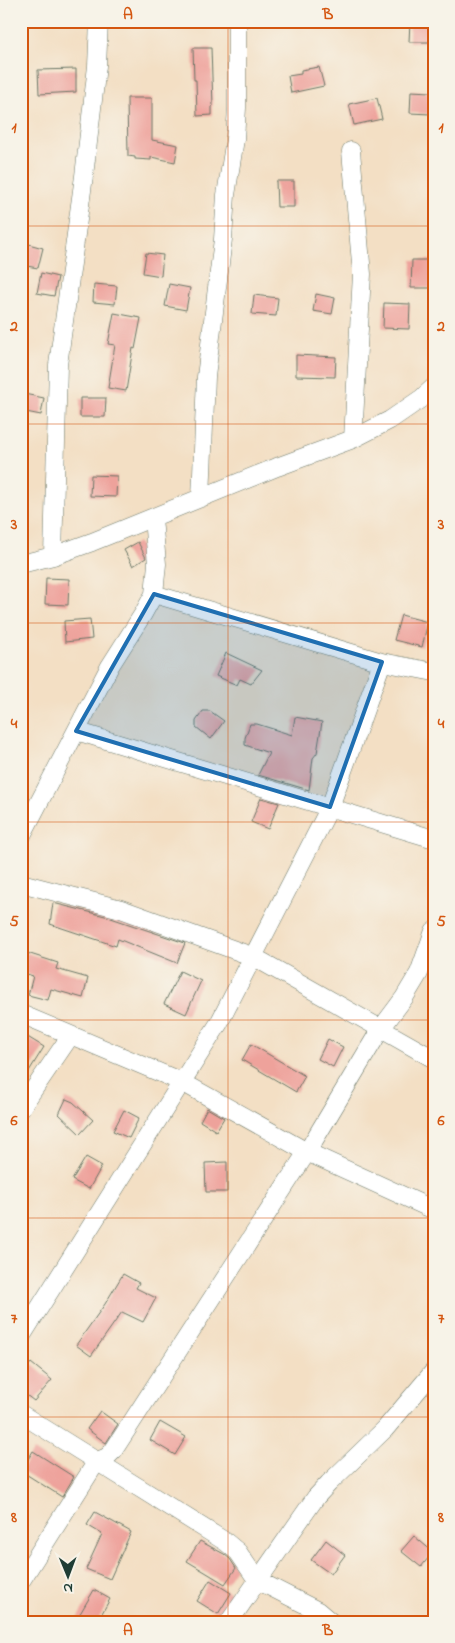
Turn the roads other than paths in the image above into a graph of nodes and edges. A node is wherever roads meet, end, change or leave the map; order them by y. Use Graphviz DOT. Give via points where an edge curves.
graph roads {
  1 [pos="98,21"];
  2 [pos="237,21"];
  3 [pos="351,151"];
  4 [pos="434,387"];
  5 [pos="353,439"];
  6 [pos="201,498"];
  7 [pos="153,518"];
  8 [pos="54,556"];
  9 [pos="21,564"];
  10 [pos="154,594"];
  11 [pos="382,662"];
  12 [pos="434,672"];
  13 [pos="76,731"];
  14 [pos="330,807"];
  15 [pos="21,837"];
  16 [pos="434,840"];
  17 [pos="21,883"];
  18 [pos="434,931"];
  19 [pos="254,957"];
  20 [pos="21,1014"];
  21 [pos="380,1030"];
  22 [pos="71,1035"];
  23 [pos="434,1059"];
  24 [pos="182,1082"];
  25 [pos="21,1108"];
  26 [pos="307,1152"];
  27 [pos="434,1210"];
  28 [pos="21,1338"];
  29 [pos="434,1371"];
  30 [pos="21,1414"];
  31 [pos="97,1462"];
  32 [pos="257,1580"];
  33 [pos="21,1581"];
  34 [pos="229,1622"];
  35 [pos="331,1622"];
  1 -- 8 [label="street" via="97,66 58,365"];
  2 -- 6 [label="street" via="236,131 206,377"];
  3 -- 5 [label="street" via="362,274"];
  4 -- 5 [label="street" via="390,420"];
  5 -- 6 [label="street" via="276,466"];
  6 -- 7 [label="street"];
  7 -- 8 [label="street"];
  7 -- 10 [label="street" via="157,564"];
  8 -- 9 [label="street"];
  10 -- 11 [label="street"];
  10 -- 13 [label="street" via="110,666"];
  11 -- 12 [label="street"];
  11 -- 14 [label="street"];
  13 -- 14 [label="street"];
  13 -- 15 [label="street"];
  14 -- 16 [label="street"];
  14 -- 19 [label="street"];
  17 -- 19 [label="street" via="121,909"];
  18 -- 21 [label="street" via="419,973"];
  19 -- 21 [label="street"];
  19 -- 24 [label="street" via="219,1023"];
  20 -- 22 [label="street"];
  21 -- 23 [label="street"];
  21 -- 26 [label="street"];
  22 -- 24 [label="street"];
  22 -- 25 [label="street"];
  24 -- 26 [label="street"];
  24 -- 28 [label="street"];
  26 -- 27 [label="street"];
  26 -- 31 [label="street" via="113,1451"];
  29 -- 32 [label="street" via="385,1430 316,1497"];
  30 -- 31 [label="street"];
  31 -- 32 [label="street" via="226,1542 238,1552"];
  31 -- 33 [label="street"];
  32 -- 34 [label="street"];
  32 -- 35 [label="street" via="318,1611"];
}
